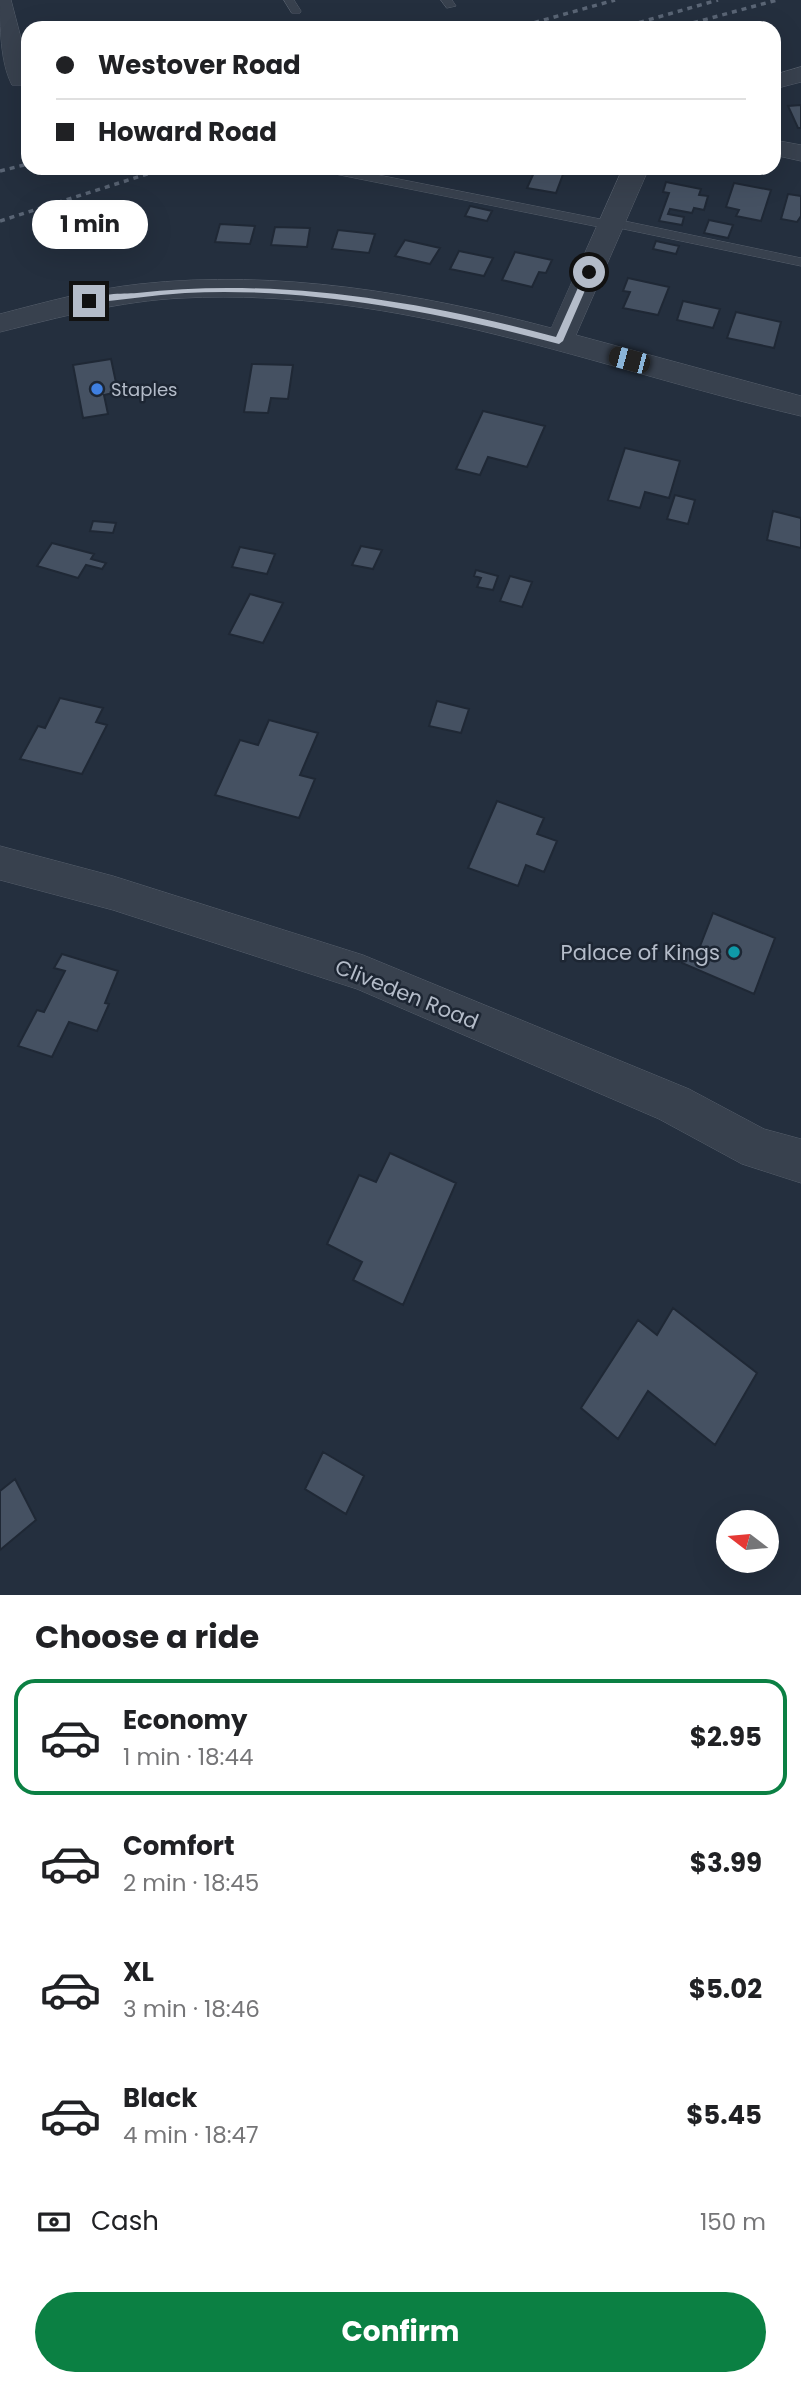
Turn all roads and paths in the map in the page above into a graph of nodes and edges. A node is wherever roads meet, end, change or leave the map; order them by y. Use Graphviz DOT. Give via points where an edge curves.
graph roads {
  1 [pos="1,0"];
  2 [pos="289,0"];
  3 [pos="296,11"];
  4 [pos="801,74"];
  5 [pos="20,80"];
  6 [pos="781,80"];
  7 [pos="781,149"];
  8 [pos="801,153"];
  9 [pos="361,175"];
  10 [pos="633,175"];
  11 [pos="610,224"];
  12 [pos="801,262"];
  13 [pos="0,323"];
  14 [pos="559,341"];
  15 [pos="801,407"];
  16 [pos="0,863"];
  17 [pos="757,1149"];
  18 [pos="801,1161"];
  19 [pos="801,1190"];
  1 -- 5 [label="street"];
  2 -- 3 [label="lane"];
  4 -- 6 [label="street"];
  7 -- 8 [label="street"];
  9 -- 11 [label="lane"];
  10 -- 11 [label="street"];
  11 -- 12 [label="lane"];
  11 -- 14 [label="street"];
  13 -- 14 [label="street" via="89,301 232,289 414,308"];
  14 -- 15 [label="street"];
  16 -- 17 [label="street, Cliveden Road" via="113,893 363,973 674,1104"];
  17 -- 18 [label="street, Cliveden Road"];
  17 -- 19 [label="street"];
}
